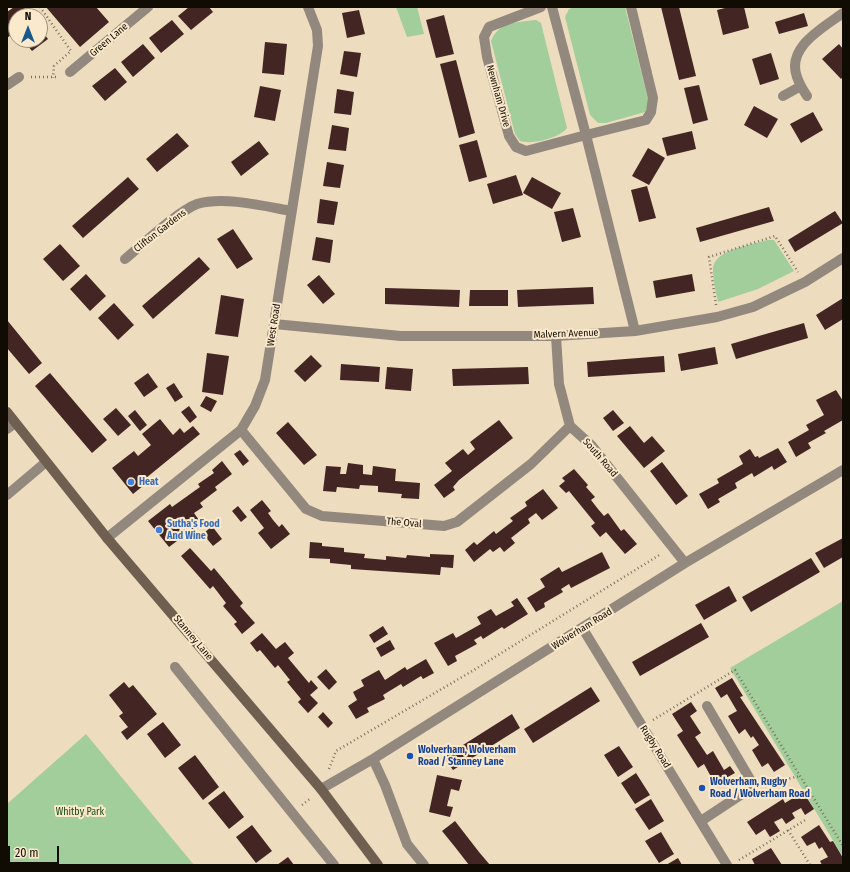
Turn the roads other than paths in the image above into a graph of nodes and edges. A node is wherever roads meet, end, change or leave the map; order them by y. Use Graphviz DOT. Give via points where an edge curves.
graph roads {
  1 [pos="148,7"];
  2 [pos="308,7"];
  3 [pos="541,7"];
  4 [pos="552,7"];
  5 [pos="631,7"];
  6 [pos="839,7"];
  7 [pos="843,13"];
  8 [pos="70,72"];
  9 [pos="19,77"];
  10 [pos="7,85"];
  11 [pos="801,86"];
  12 [pos="783,96"];
  13 [pos="807,96"];
  14 [pos="586,135"];
  15 [pos="291,211"];
  16 [pos="843,258"];
  17 [pos="125,259"];
  18 [pos="274,324"];
  19 [pos="635,331"];
  20 [pos="556,336"];
  21 [pos="7,412"];
  22 [pos="15,423"];
  23 [pos="570,426"];
  24 [pos="7,429"];
  25 [pos="241,430"];
  26 [pos="46,462"];
  27 [pos="843,470"];
  28 [pos="7,495"];
  29 [pos="107,538"];
  30 [pos="685,563"];
  31 [pos="582,629"];
  32 [pos="175,667"];
  33 [pos="706,706"];
  34 [pos="373,759"];
  35 [pos="321,789"];
  36 [pos="701,821"];
  37 [pos="334,865"];
  38 [pos="378,865"];
  39 [pos="424,865"];
  40 [pos="727,865"];
  1 -- 8 [label="street, Green Lane"];
  2 -- 15 [label="street, West Road" via="317,30 318,46"];
  3 -- 14 [label="street, Newnham Drive" via="489,27 484,37 509,136 516,147 526,151"];
  4 -- 14 [label="street"];
  5 -- 14 [label="street, Newnham Drive" via="653,98 651,112 646,120"];
  6 -- 7 [label="street"];
  7 -- 11 [label="street" via="818,31 802,46 795,57 796,76"];
  9 -- 10 [label="street"];
  11 -- 12 [label="street"];
  11 -- 13 [label="street"];
  14 -- 19 [label="street"];
  15 -- 17 [label="street, Clifton Gardens" via="234,201 198,204 184,211"];
  15 -- 18 [label="street, West Road"];
  16 -- 19 [label="street, Malvern Avenue" via="804,282 753,307 717,317"];
  18 -- 20 [label="street, Malvern Avenue" via="401,336"];
  18 -- 25 [label="street, West Road" via="265,380 255,406"];
  19 -- 20 [label="street, Malvern Avenue"];
  20 -- 23 [label="street" via="559,384"];
  21 -- 22 [label="main road, Stanney Lane"];
  22 -- 24 [label="street"];
  22 -- 26 [label="main road, Stanney Lane"];
  23 -- 25 [label="street, The Oval" via="531,464 457,522 444,526 322,516 306,509"];
  23 -- 30 [label="street, South Road" via="592,446"];
  25 -- 29 [label="street, West Road"];
  26 -- 28 [label="street"];
  26 -- 29 [label="main road, Stanney Lane"];
  27 -- 30 [label="street, Wolverham Road"];
  29 -- 35 [label="main road, Stanney Lane"];
  30 -- 31 [label="street, Wolverham Road"];
  31 -- 34 [label="street, Wolverham Road"];
  31 -- 36 [label="street, Rugby Road"];
  32 -- 37 [label="street"];
  33 -- 36 [label="street" via="754,786"];
  34 -- 35 [label="street, Wolverham Road"];
  34 -- 39 [label="street" via="407,844"];
  35 -- 38 [label="main road, Stanney Lane"];
  36 -- 40 [label="street, Rugby Road"];
}
